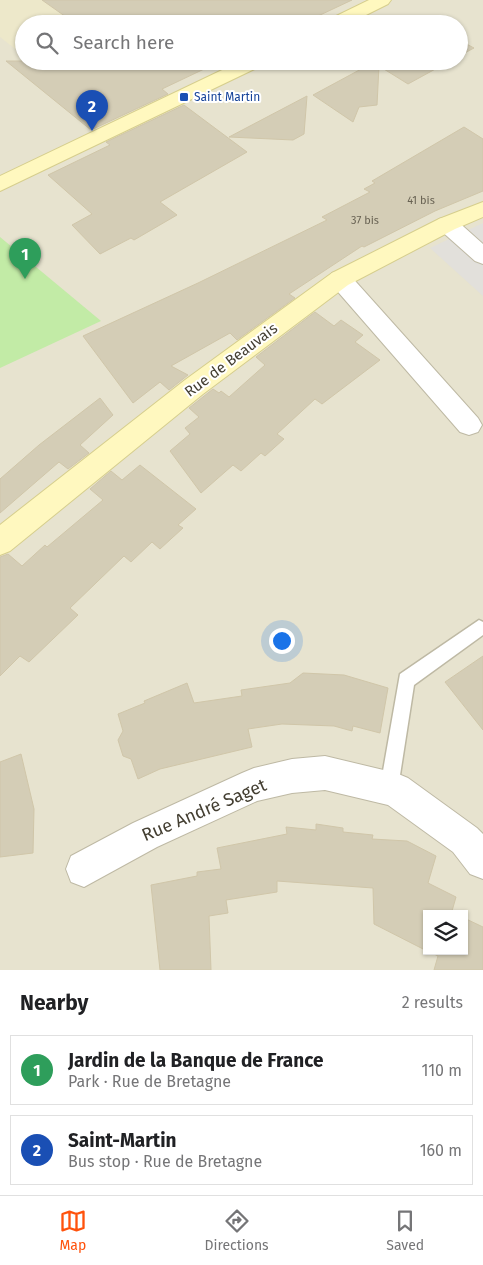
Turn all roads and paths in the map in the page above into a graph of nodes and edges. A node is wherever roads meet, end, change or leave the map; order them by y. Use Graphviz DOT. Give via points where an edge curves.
graph roads {
  1 [pos="382,0"];
  2 [pos="352,15"];
  3 [pos="237,70"];
  4 [pos="0,184"];
  5 [pos="483,210"];
  6 [pos="447,224"];
  7 [pos="483,256"];
  8 [pos="340,279"];
  9 [pos="469,424"];
  10 [pos="0,542"];
  11 [pos="479,628"];
  12 [pos="389,788"];
  13 [pos="483,861"];
  14 [pos="84,868"];
  1 -- 2 [label="street"];
  3 -- 4 [label="street"];
  5 -- 6 [label="street, Rue de Beauvais"];
  6 -- 7 [label="street"];
  6 -- 8 [label="street, Rue de Beauvais"];
  8 -- 9 [label="street"];
  8 -- 10 [label="street, Rue de Beauvais" via="194,387"];
  11 -- 12 [label="lane" via="406,680"];
  12 -- 13 [label="street, Rue André Saget" via="465,840"];
  12 -- 14 [label="street, Rue André Saget" via="325,773 292,776 254,785 145,835"];
}
